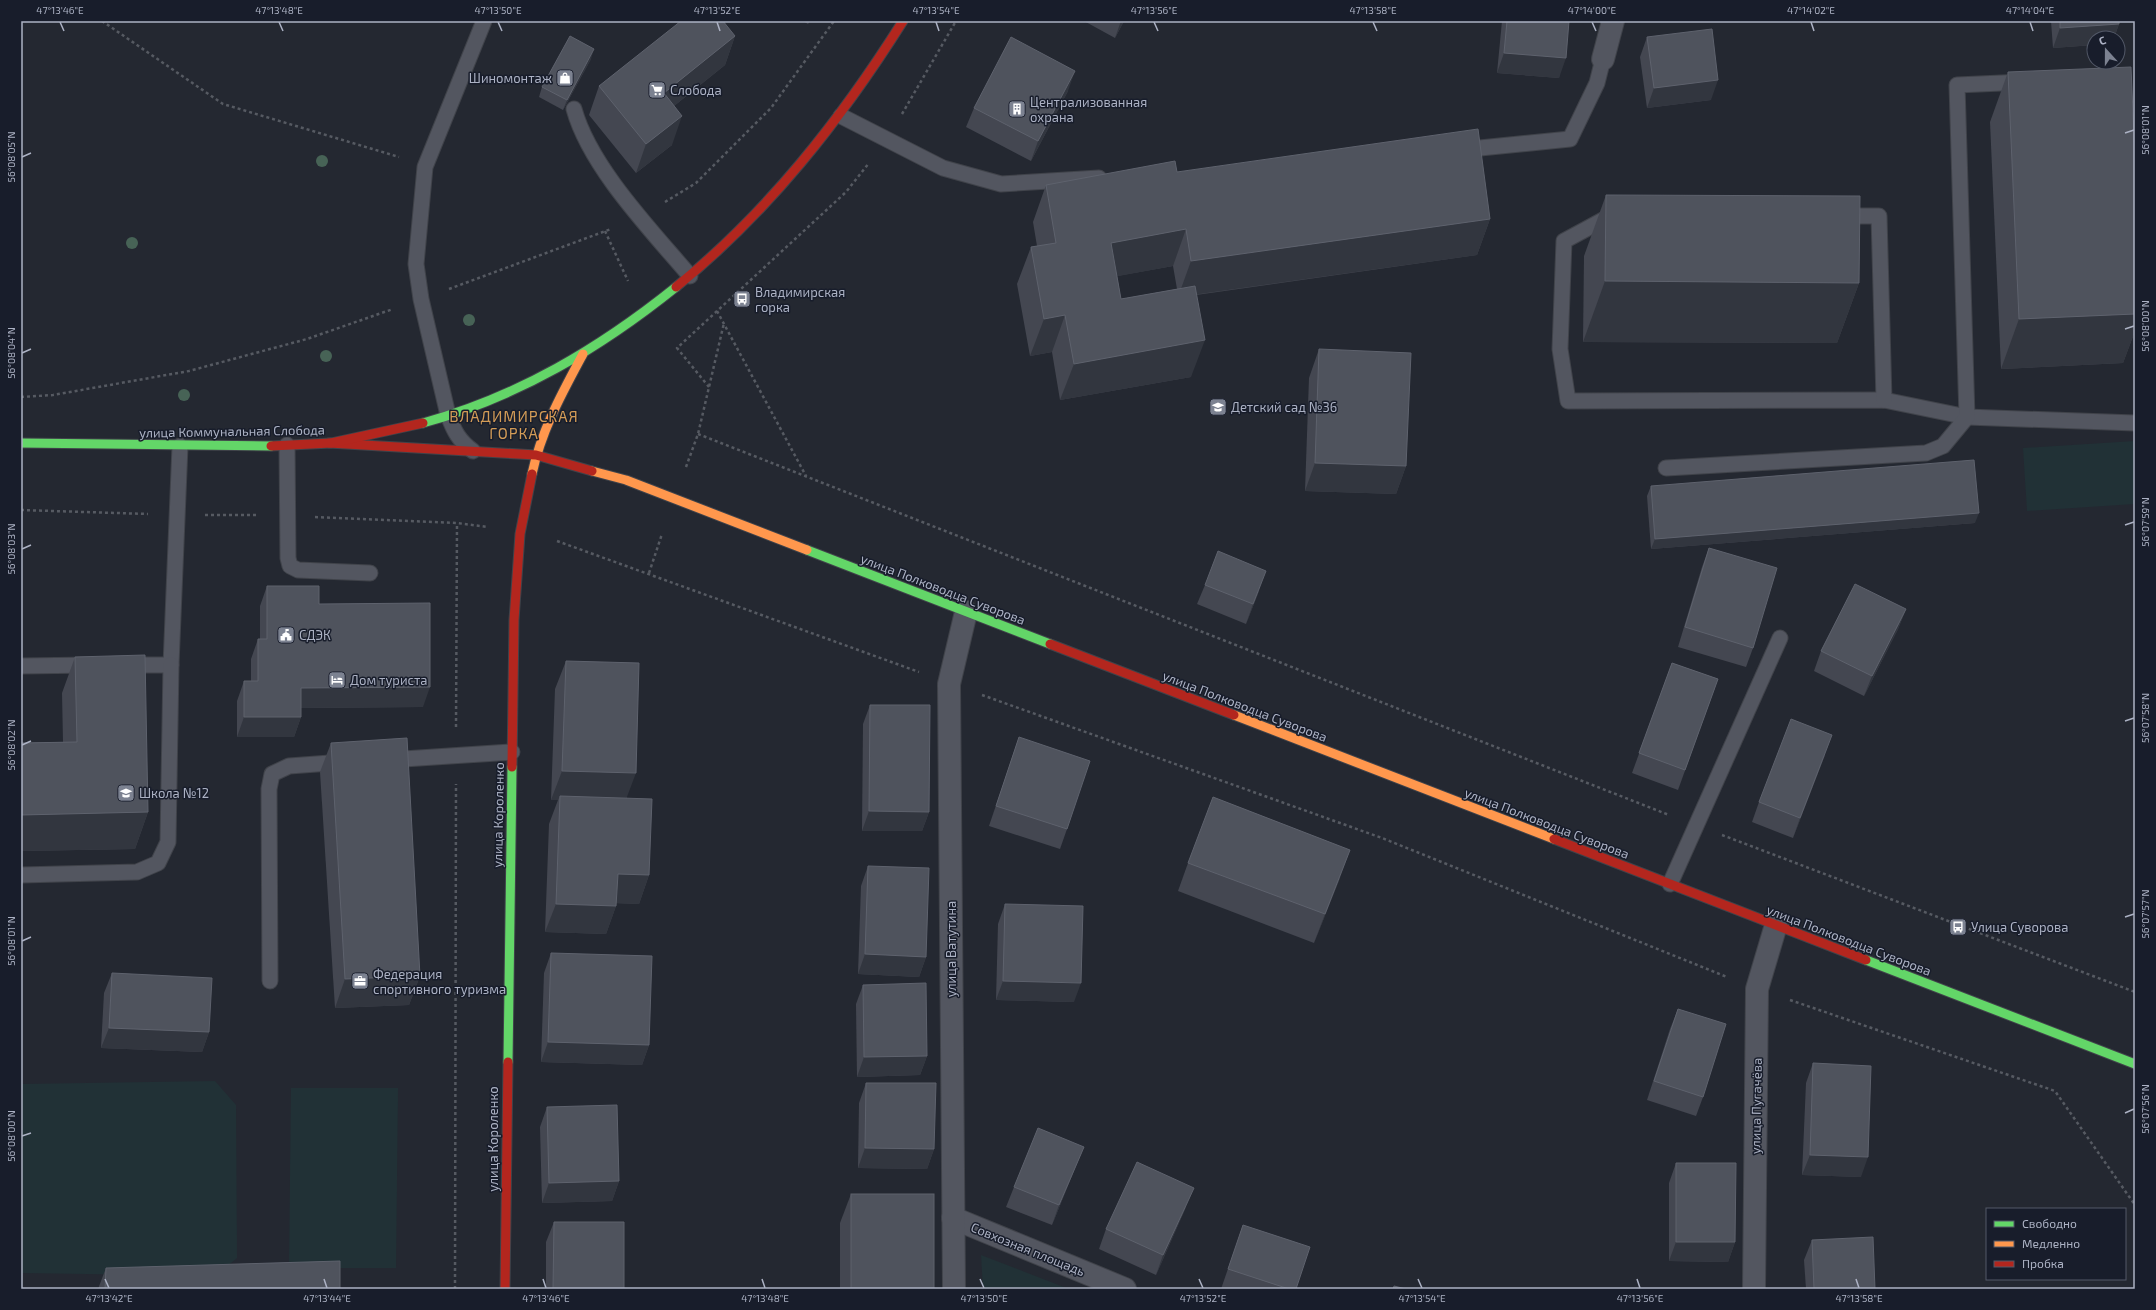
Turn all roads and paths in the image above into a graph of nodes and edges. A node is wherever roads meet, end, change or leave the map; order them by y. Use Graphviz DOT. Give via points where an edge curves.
graph roads {
  1 [pos="102,21"];
  2 [pos="484,21"];
  3 [pos="834,21"];
  4 [pos="903,21"];
  5 [pos="956,21"];
  6 [pos="1613,21"];
  7 [pos="1603,59"];
  8 [pos="2042,82"];
  9 [pos="574,109"];
  10 [pos="841,116"];
  11 [pos="888,138"];
  12 [pos="1443,151"];
  13 [pos="426,167"];
  14 [pos="1112,177"];
  15 [pos="1627,214"];
  16 [pos="1824,216"];
  17 [pos="640,217"];
  18 [pos="605,231"];
  19 [pos="690,276"];
  20 [pos="628,282"];
  21 [pos="421,299"];
  22 [pos="717,311"];
  23 [pos="724,323"];
  24 [pos="583,354"];
  25 [pos="709,387"];
  26 [pos="21,396"];
  27 [pos="1884,400"];
  28 [pos="448,416"];
  29 [pos="1967,417"];
  30 [pos="2135,423"];
  31 [pos="698,434"];
  32 [pos="21,443"];
  33 [pos="329,443"];
  34 [pos="287,445"];
  35 [pos="180,446"];
  36 [pos="473,451"];
  37 [pos="536,455"];
  38 [pos="686,467"];
  39 [pos="1666,468"];
  40 [pos="806,477"];
  41 [pos="457,522"];
  42 [pos="662,534"];
  43 [pos="557,541"];
  44 [pos="370,573"];
  45 [pos="649,573"];
  46 [pos="966,612"];
  47 [pos="1780,638"];
  48 [pos="171,665"];
  49 [pos="21,666"];
  50 [pos="949,684"];
  51 [pos="512,752"];
  52 [pos="456,756"];
  53 [pos="372,761"];
  54 [pos="357,762"];
  55 [pos="1697,826"];
  56 [pos="21,875"];
  57 [pos="1670,884"];
  58 [pos="1776,925"];
  59 [pos="270,981"];
  60 [pos="1757,989"];
  61 [pos="2135,992"];
  62 [pos="2135,1064"];
  63 [pos="2135,1205"];
  64 [pos="953,1218"];
  65 [pos="455,1289"];
  66 [pos="505,1289"];
  67 [pos="954,1289"];
  68 [pos="1125,1289"];
  69 [pos="1754,1289"];
  1 -- 13 [label="path" via="224,104"];
  2 -- 13 [label="lane"];
  3 -- 17 [label="path" via="771,108 696,183"];
  4 -- 10 [label="street, улица Коммунальная Слобода" via="881,60"];
  5 -- 11 [label="path"];
  6 -- 7 [label="street"];
  7 -- 12 [label="lane" via="1597,83 1570,139"];
  8 -- 29 [label="lane" via="1957,85"];
  9 -- 17 [label="lane" via="579,127 613,183"];
  10 -- 11 [label="lane"];
  10 -- 19 [label="street, улица Коммунальная Слобода" via="771,198"];
  11 -- 14 [label="lane" via="943,168 1001,184"];
  11 -- 22 [label="path" via="846,192"];
  13 -- 21 [label="lane" via="416,264"];
  15 -- 27 [label="lane" via="1611,214 1564,241 1560,349 1568,401"];
  16 -- 27 [label="lane" via="1879,216"];
  17 -- 18 [label="path"];
  17 -- 19 [label="lane"];
  18 -- 20 [label="path"];
  18 -- 21 [label="path"];
  19 -- 24 [label="street, улица Коммунальная Слобода"];
  21 -- 26 [label="path" via="307,339 189,371 53,395"];
  21 -- 28 [label="lane"];
  22 -- 23 [label="path"];
  22 -- 25 [label="path" via="678,348"];
  23 -- 25 [label="path"];
  23 -- 40 [label="path"];
  24 -- 28 [label="street, улица Коммунальная Слобода" via="539,379"];
  24 -- 37 [label="street, улица Короленко" via="552,412"];
  25 -- 31 [label="path"];
  27 -- 29 [label="lane"];
  28 -- 33 [label="street, улица Коммунальная Слобода"];
  28 -- 36 [label="lane" via="454,432 462,443"];
  29 -- 30 [label="lane"];
  29 -- 39 [label="lane" via="1943,446 1926,453"];
  31 -- 38 [label="path"];
  31 -- 40 [label="path"];
  32 -- 35 [label="street, улица Коммунальная Слобода"];
  33 -- 34 [label="street, улица Коммунальная Слобода"];
  33 -- 36 [label="street, улица Полководца Суворова"];
  34 -- 35 [label="street, улица Коммунальная Слобода"];
  34 -- 44 [label="lane" via="290,566 298,570"];
  35 -- 48 [label="lane"];
  36 -- 37 [label="street, улица Полководца Суворова"];
  37 -- 46 [label="street, улица Полководца Суворова" via="626,480"];
  37 -- 51 [label="street, улица Короленко" via="520,534 514,620"];
  40 -- 55 [label="path"];
  41 -- 52 [label="path"];
  42 -- 45 [label="path"];
  43 -- 45 [label="path"];
  45 -- 50 [label="path"];
  46 -- 50 [label="street, улица Ватутина"];
  46 -- 57 [label="street, улица Полководца Суворова"];
  47 -- 55 [label="lane"];
  48 -- 49 [label="lane"];
  48 -- 56 [label="lane" via="168,842 158,863 137,872"];
  50 -- 60 [label="path" via="1382,838"];
  50 -- 64 [label="street, улица Ватутина"];
  51 -- 52 [label="lane"];
  51 -- 66 [label="street, улица Короленко"];
  52 -- 53 [label="lane"];
  52 -- 65 [label="path"];
  54 -- 59 [label="lane" via="288,766 272,774 269,789"];
  55 -- 57 [label="lane"];
  55 -- 61 [label="path"];
  57 -- 58 [label="street, улица Полководца Суворова"];
  58 -- 60 [label="street, улица Пугачёва"];
  58 -- 62 [label="street, улица Полководца Суворова"];
  60 -- 63 [label="path" via="2055,1091"];
  60 -- 69 [label="street, улица Пугачёва"];
  64 -- 67 [label="street, улица Ватутина"];
  64 -- 68 [label="street, Совхозная площадь"];
}
